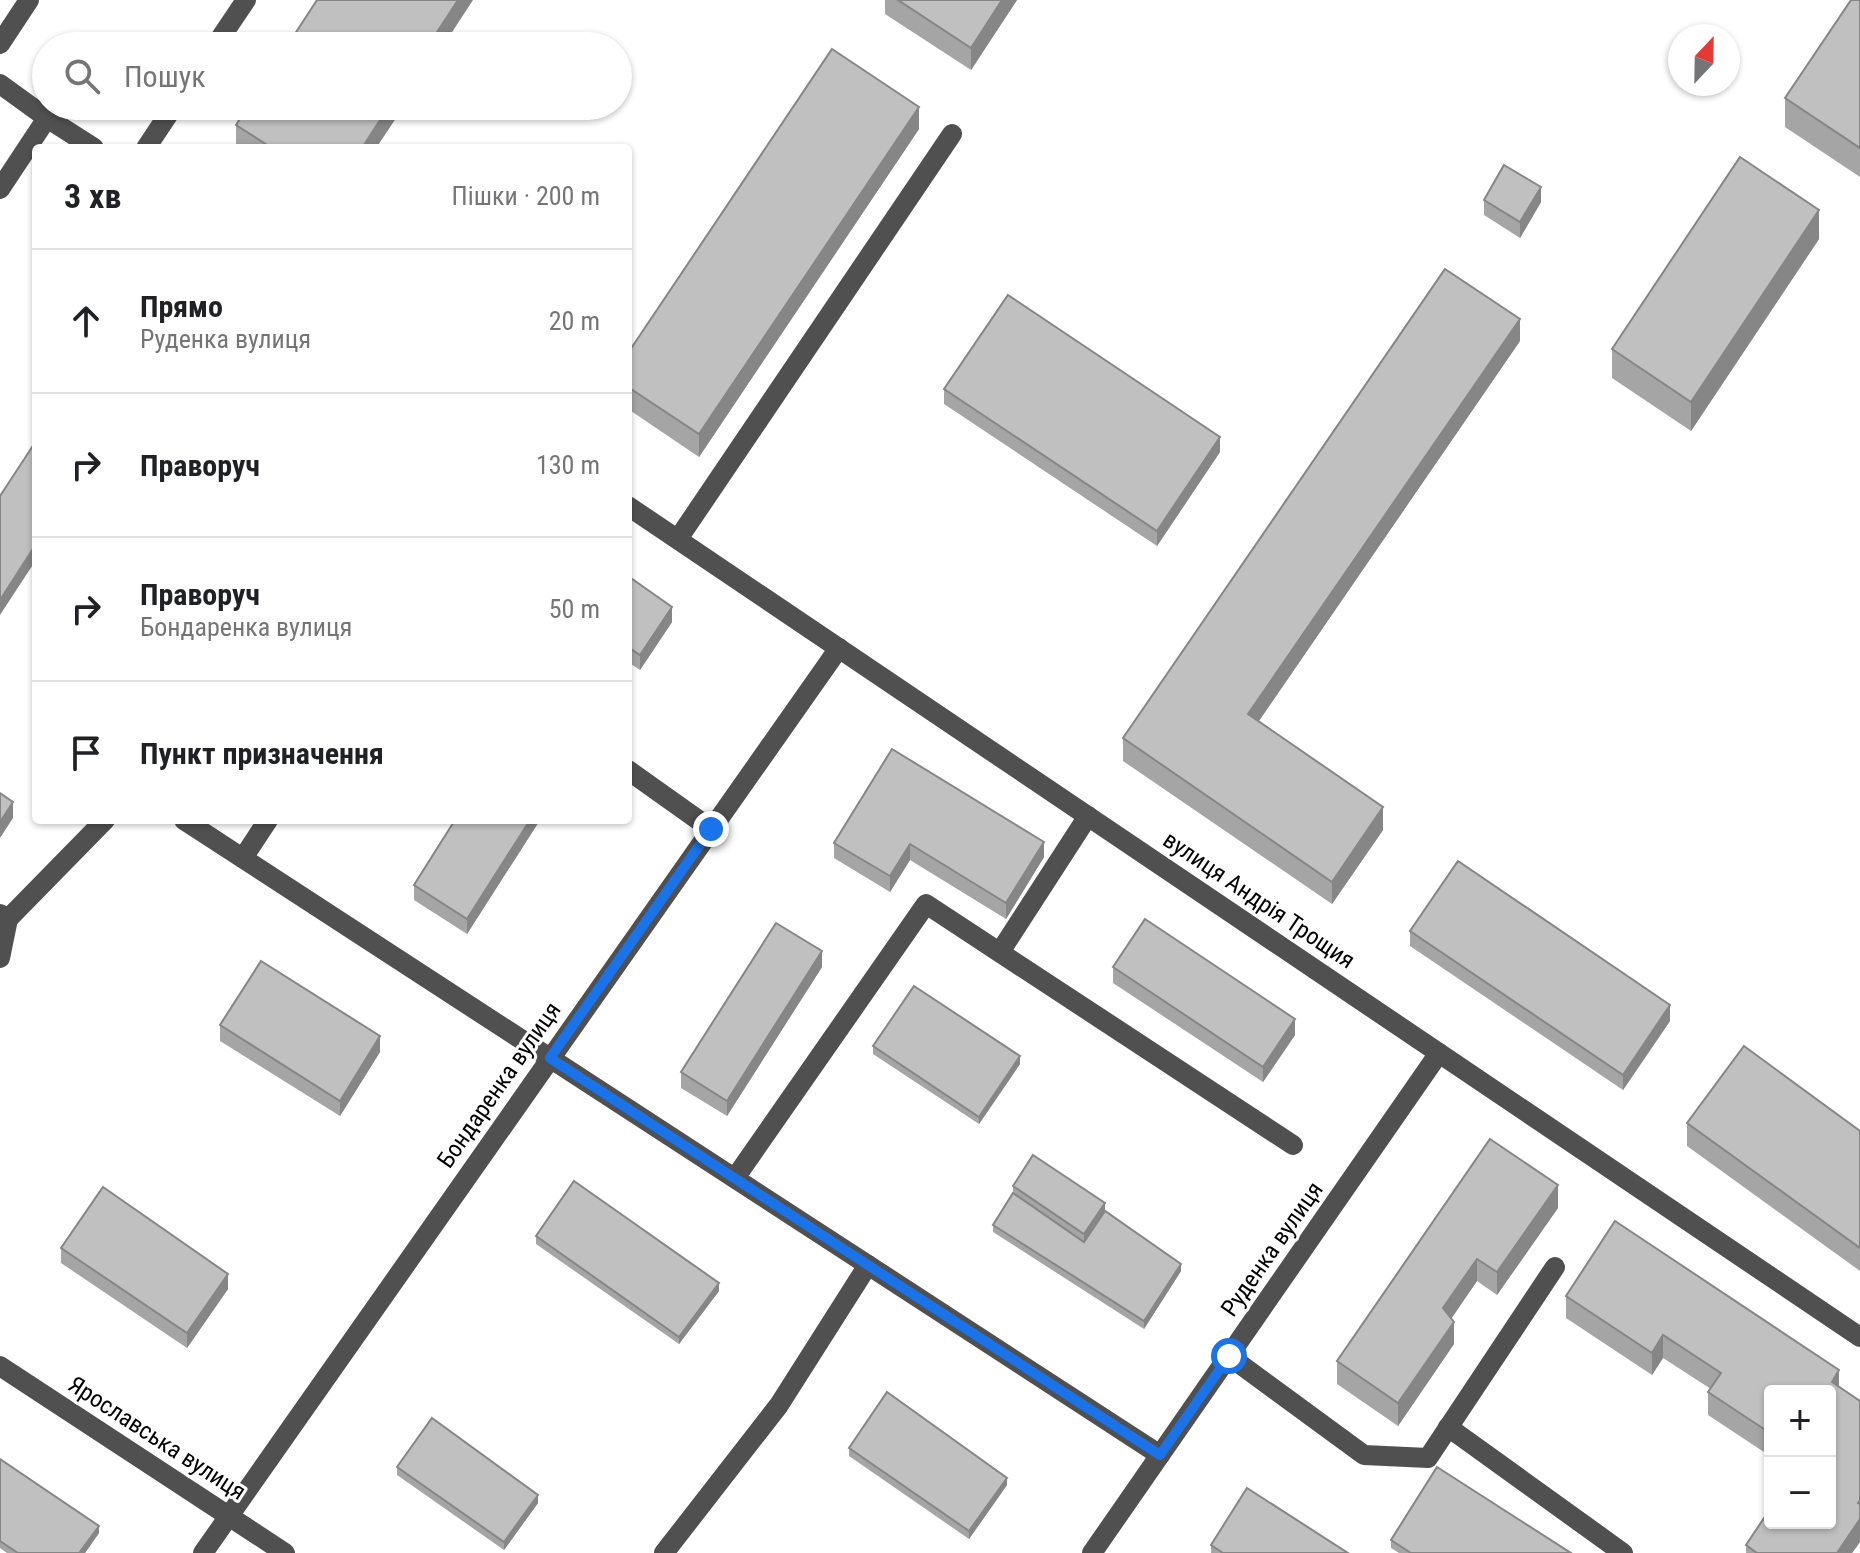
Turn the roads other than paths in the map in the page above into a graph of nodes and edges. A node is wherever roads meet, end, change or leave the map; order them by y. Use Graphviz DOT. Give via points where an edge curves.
graph roads {
  1 [pos="29,0"];
  2 [pos="246,0"];
  3 [pos="224,32"];
  4 [pos="0,44"];
  5 [pos="0,84"];
  6 [pos="32,107"];
  7 [pos="46,120"];
  8 [pos="50,120"];
  9 [pos="165,120"];
  10 [pos="952,134"];
  11 [pos="88,144"];
  12 [pos="149,144"];
  13 [pos="0,189"];
  14 [pos="632,509"];
  15 [pos="678,539"];
  16 [pos="839,648"];
  17 [pos="632,773"];
  18 [pos="1088,816"];
  19 [pos="101,824"];
  20 [pos="190,824"];
  21 [pos="265,824"];
  22 [pos="711,829"];
  23 [pos="243,858"];
  24 [pos="4,916"];
  25 [pos="1000,952"];
  26 [pos="0,958"];
  27 [pos="1439,1053"];
  28 [pos="550,1058"];
  29 [pos="1293,1145"];
  30 [pos="735,1178"];
  31 [pos="868,1265"];
  32 [pos="1555,1267"];
  33 [pos="1860,1337"];
  34 [pos="1229,1356"];
  35 [pos="0,1366"];
  36 [pos="1448,1427"];
  37 [pos="1160,1455"];
  38 [pos="228,1516"];
  39 [pos="203,1553"];
  40 [pos="285,1553"];
  41 [pos="664,1553"];
  42 [pos="1092,1553"];
  43 [pos="1623,1553"];
  1 -- 4 [label="street"];
  2 -- 3 [label="street"];
  5 -- 6 [label="street"];
  7 -- 13 [label="street"];
  8 -- 11 [label="street"];
  9 -- 12 [label="street"];
  10 -- 15 [label="street"];
  14 -- 15 [label="street, вулиця Андрія Трощия"];
  15 -- 16 [label="street, вулиця Андрія Трощия"];
  16 -- 18 [label="street, вулиця Андрія Трощия"];
  16 -- 22 [label="street, Бондаренка вулиця"];
  17 -- 22 [label="street"];
  18 -- 25 [label="street"];
  18 -- 27 [label="street, вулиця Андрія Трощия"];
  19 -- 24 [label="street"];
  20 -- 23 [label="street"];
  21 -- 23 [label="street"];
  22 -- 28 [label="street, Бондаренка вулиця"];
  23 -- 28 [label="street"];
  24 -- 26 [label="street"];
  25 -- 29 [label="street"];
  25 -- 30 [label="street" via="926,904"];
  27 -- 33 [label="street, вулиця Андрія Трощия"];
  27 -- 34 [label="street, Руденка вулиця"];
  28 -- 30 [label="street"];
  28 -- 38 [label="street, Бондаренка вулиця"];
  30 -- 31 [label="street"];
  31 -- 37 [label="street"];
  31 -- 41 [label="street" via="779,1405"];
  32 -- 36 [label="street"];
  34 -- 36 [label="street" via="1364,1455 1428,1458"];
  34 -- 37 [label="street, Руденка вулиця"];
  35 -- 38 [label="street, Ярославська вулиця"];
  36 -- 43 [label="street"];
  37 -- 42 [label="street, Руденка вулиця"];
  38 -- 39 [label="street, Бондаренка вулиця"];
  38 -- 40 [label="street, Ярославська вулиця"];
}
